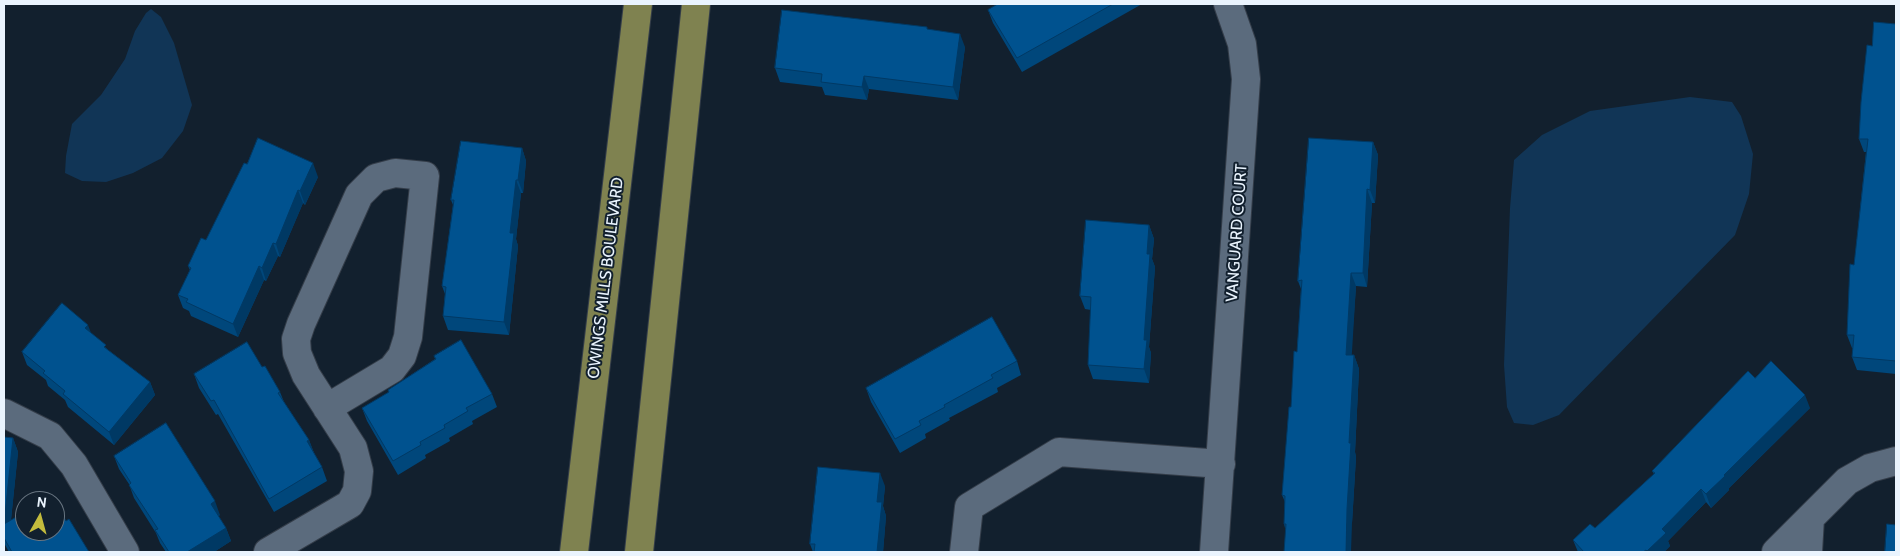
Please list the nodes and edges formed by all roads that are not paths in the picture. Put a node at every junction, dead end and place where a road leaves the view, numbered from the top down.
1 (638, 4) edge
2 (696, 4) edge
3 (1228, 4) edge
4 (327, 408) junction
5 (4, 413) edge
6 (1896, 461) edge
7 (1221, 464) junction
8 (1810, 518) junction
9 (125, 552) edge
10 (268, 552) edge
11 (574, 552) edge
12 (639, 552) edge
13 (964, 552) edge
14 (1214, 552) edge
15 (1776, 552) edge
16 (1808, 552) edge

1 - 11 main road, OWINGS MILLS BOULEVARD
2 - 12 main road
3 - 7 street, VANGUARD COURT
4 - 4 street
4 - 10 street
5 - 9 street
6 - 8 street
7 - 13 street
7 - 14 street, VANGUARD COURT
8 - 15 street
8 - 16 street

